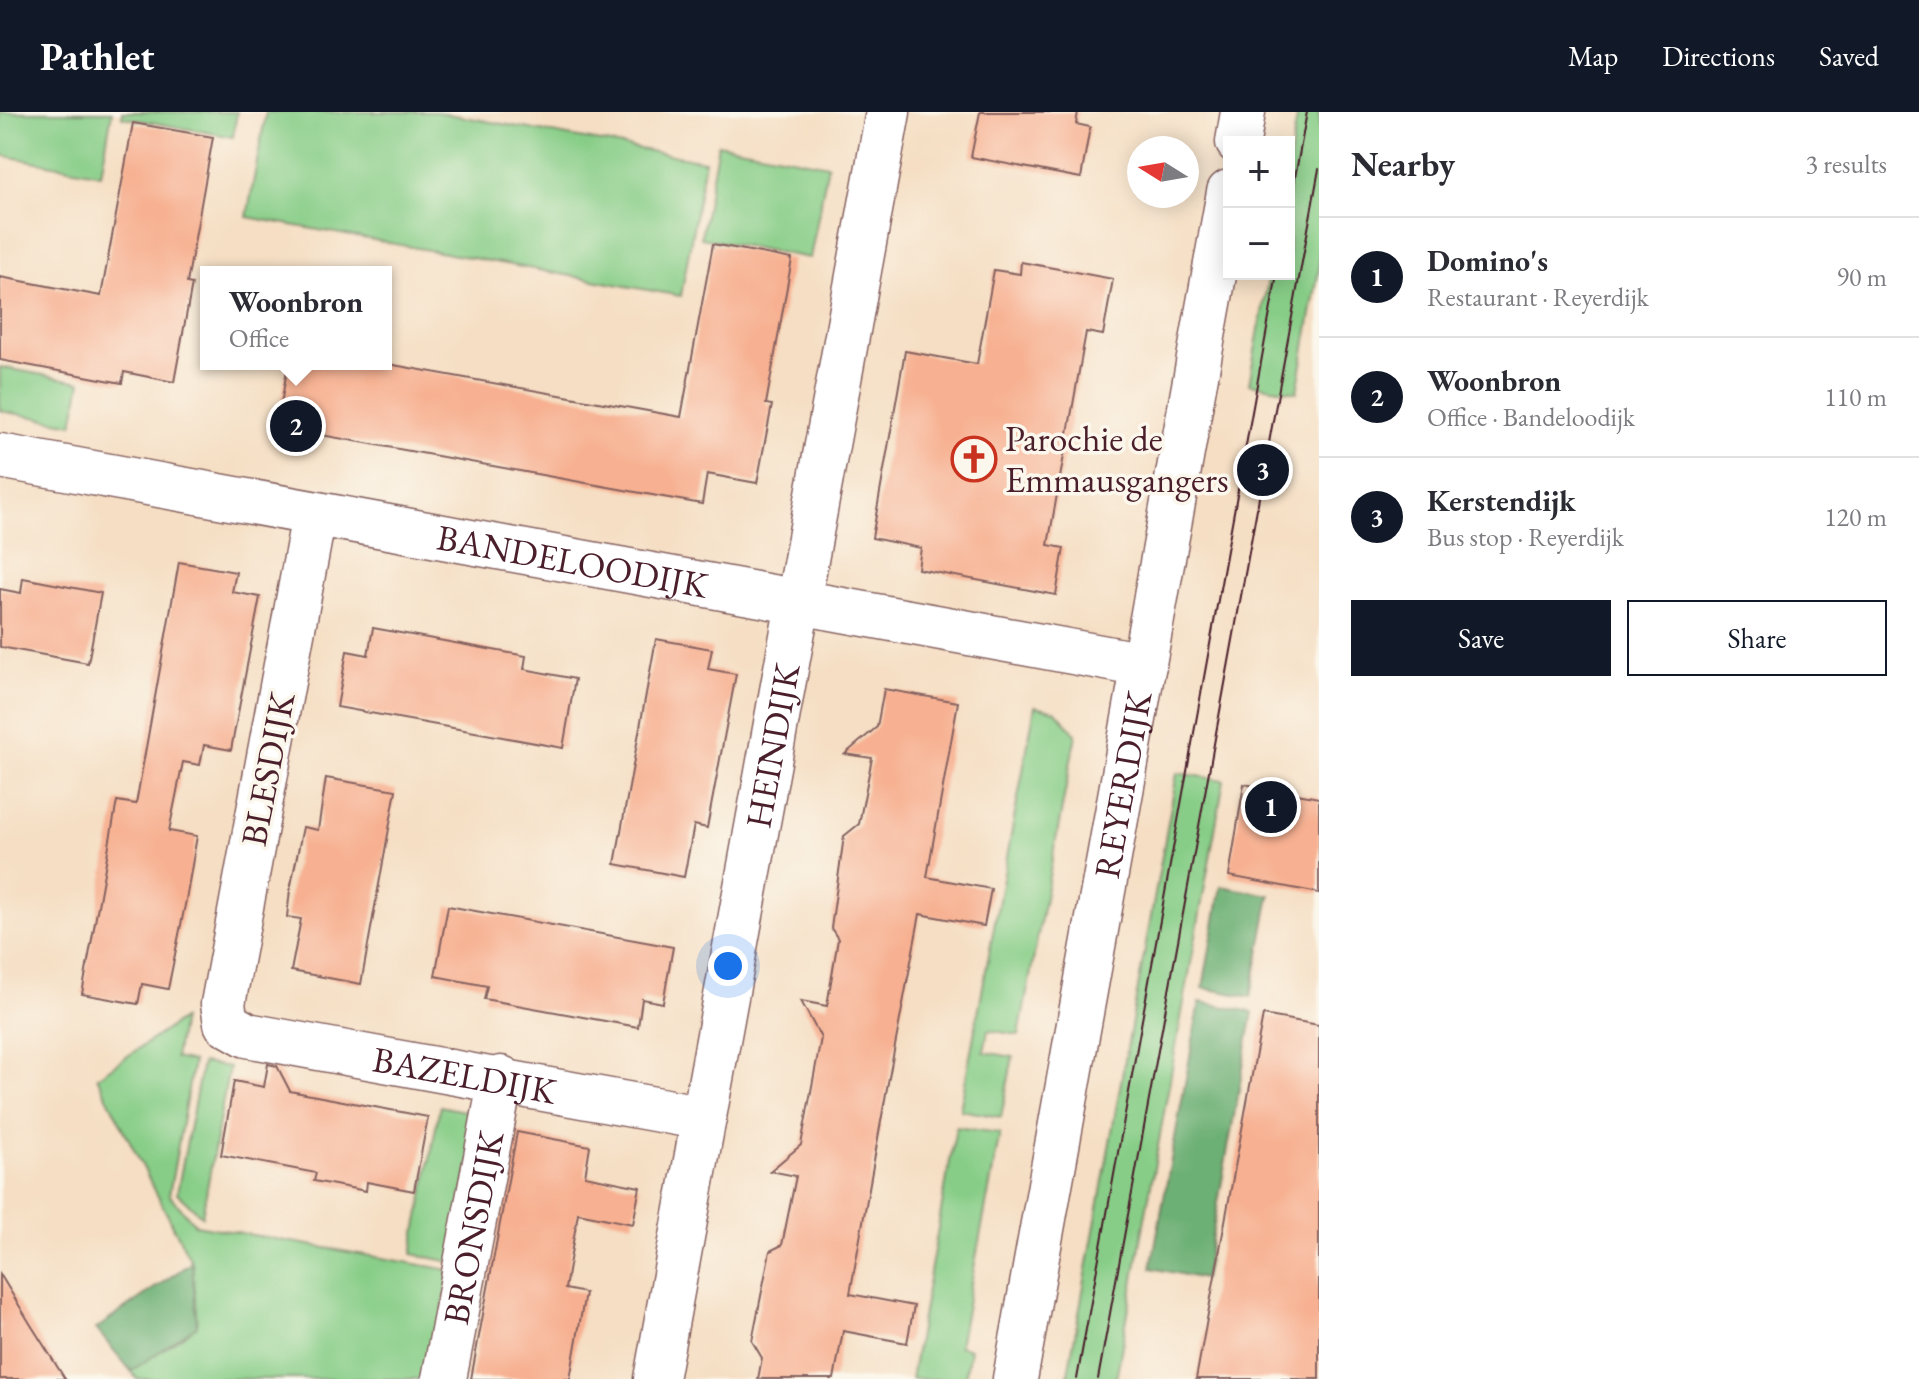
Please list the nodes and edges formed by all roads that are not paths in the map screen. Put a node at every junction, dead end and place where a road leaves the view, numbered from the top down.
1 (888, 112) edge
2 (1243, 112) edge
3 (1239, 136) edge
4 (1226, 208) edge
5 (0, 456) edge
6 (314, 515) junction
7 (800, 601) junction
8 (1144, 665) junction
9 (226, 1023) joint
10 (501, 1078) junction
11 (704, 1118) junction
12 (444, 1379) edge
13 (656, 1379) edge
14 (1015, 1379) edge

1 - 7 street, HEINDIJK
2 - 3 street
4 - 8 street, REYERDIJK
5 - 6 street, BANDELOODIJK
6 - 7 street, BANDELOODIJK
6 - 9 street, BLESDIJK
7 - 8 street, BANDELOODIJK
7 - 11 street, HEINDIJK
8 - 14 street, REYERDIJK
9 - 10 street, BAZELDIJK
10 - 11 street, BAZELDIJK
10 - 12 street, BRONSDIJK
11 - 13 street, HEINDIJK

